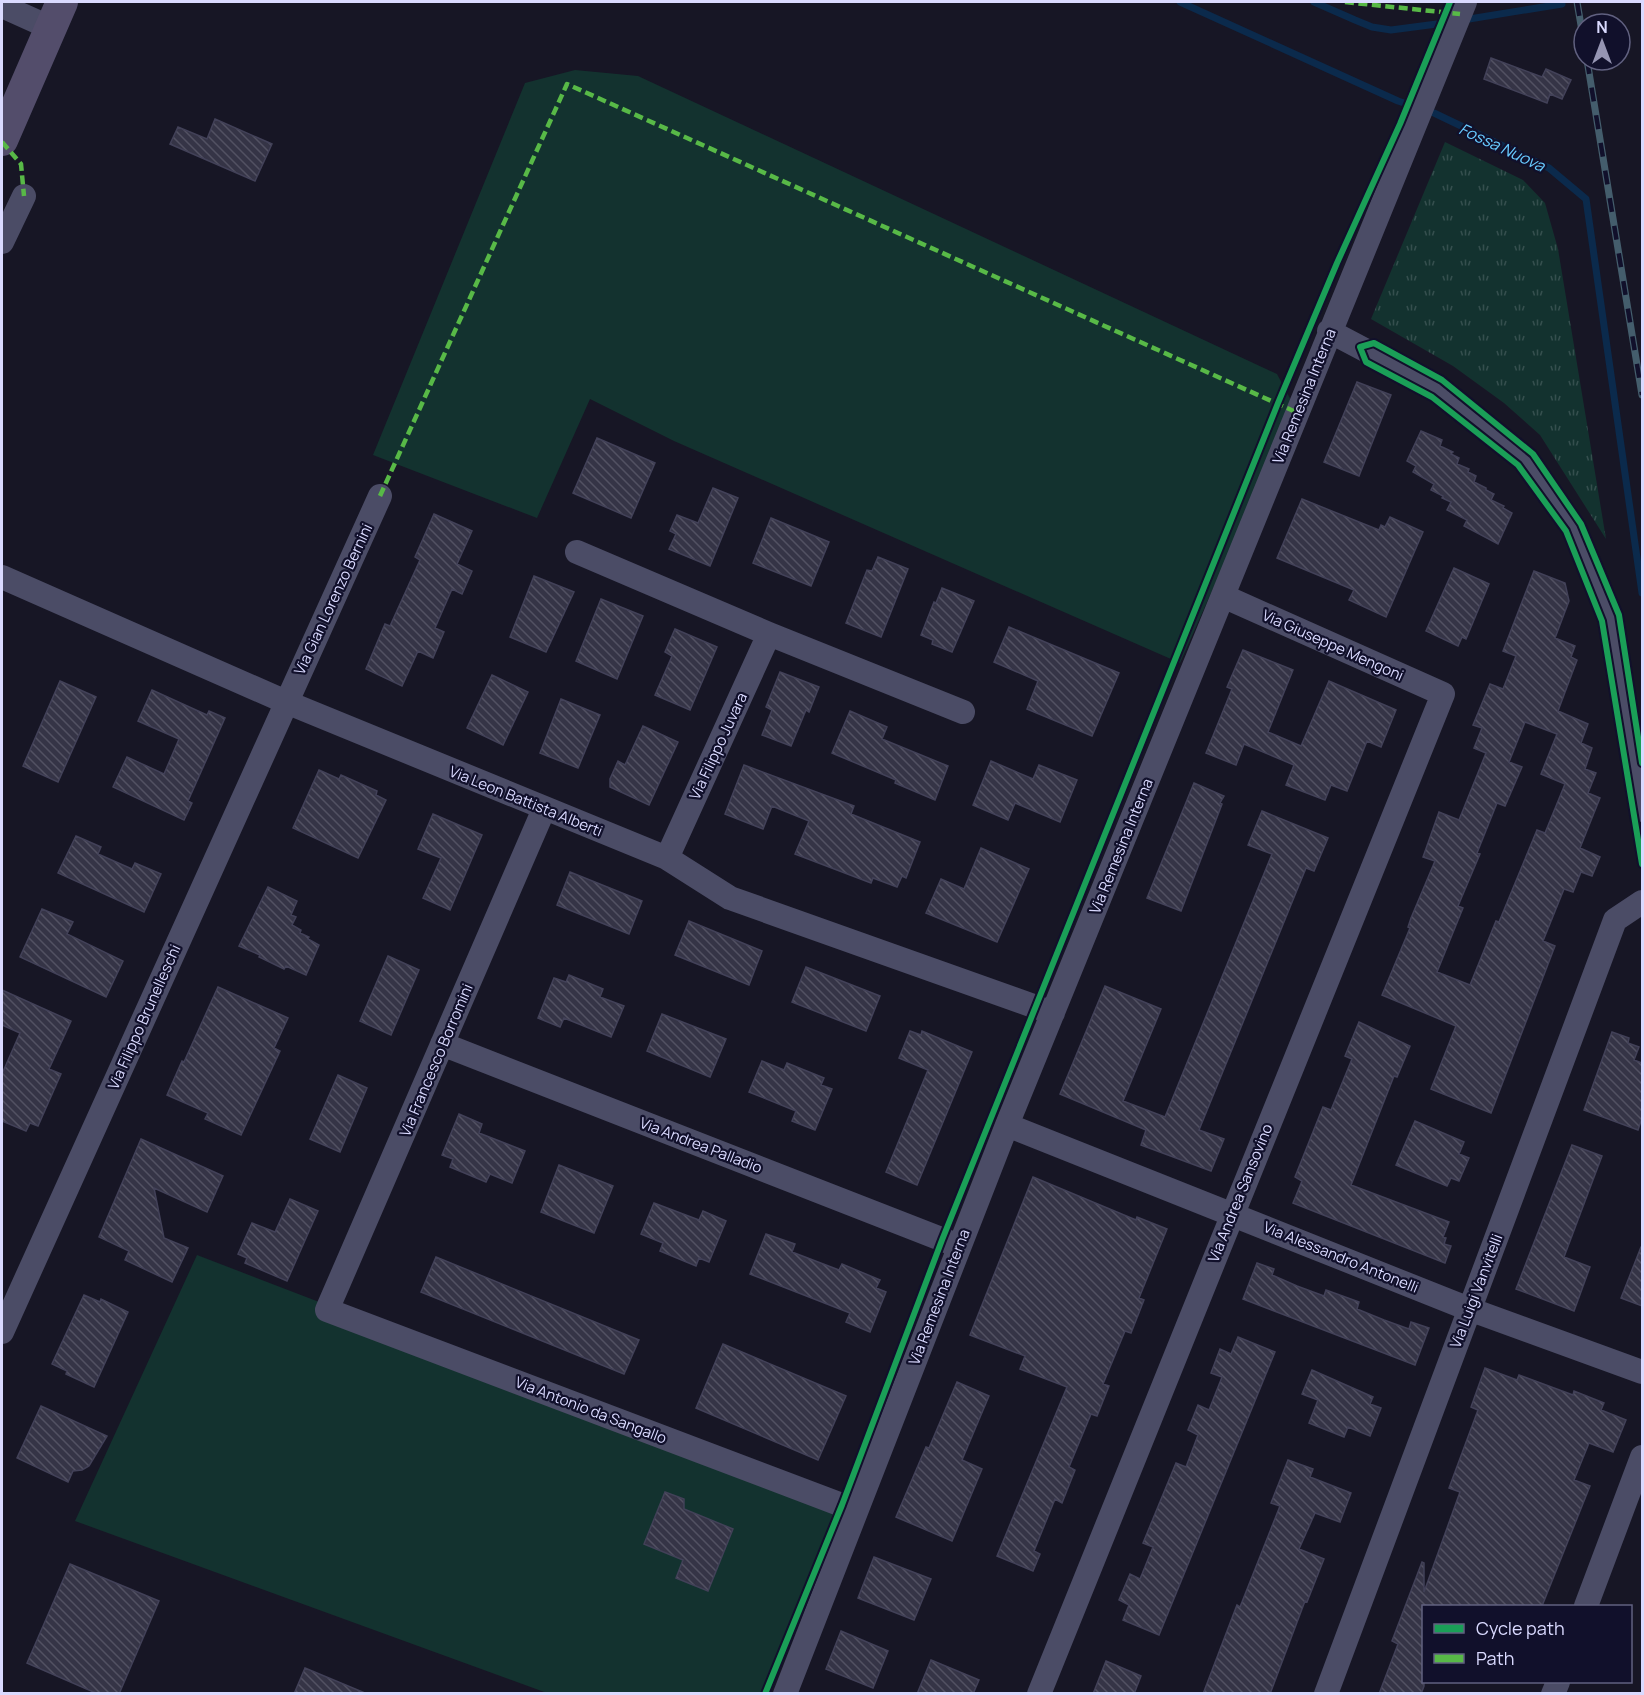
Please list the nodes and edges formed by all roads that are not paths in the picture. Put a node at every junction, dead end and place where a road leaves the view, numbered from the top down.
1 (2, 6) edge
2 (1462, 8) edge
3 (57, 15) edge
4 (2, 140) edge
5 (24, 196) dead end
6 (2, 242) edge
7 (1329, 331) junction
8 (380, 496) dead end
9 (577, 552) dead end
10 (2, 577) edge
11 (1223, 596) junction
12 (769, 634) junction
13 (1443, 694) joint
14 (286, 702) junction
15 (963, 711) dead end
16 (544, 809) junction
17 (1642, 810) edge
18 (667, 858) junction
19 (1642, 902) edge
20 (1053, 1013) junction
21 (442, 1044) junction
22 (1007, 1125) junction
23 (1232, 1213) junction
24 (959, 1246) junction
25 (1469, 1309) junction
26 (327, 1310) joint
27 (2, 1332) edge
28 (1642, 1372) edge
29 (1642, 1457) edge
30 (855, 1510) junction
31 (1586, 1605) edge
32 (785, 1694) edge
33 (1039, 1694) edge
34 (1326, 1694) edge

1 - 3 street
2 - 7 street, Via Remesina Interna
3 - 4 main road
5 - 6 street
7 - 11 street, Via Remesina Interna
7 - 17 street
8 - 14 street, Via Gian Lorenzo Bernini
9 - 12 street
10 - 14 street, Via Leon Battista Alberti
11 - 13 street, Via Giuseppe Mengoni
11 - 20 street, Via Remesina Interna
12 - 15 street
12 - 18 street, Via Filippo Juvara
13 - 23 street, Via Andrea Sansovino
14 - 16 street, Via Leon Battista Alberti
14 - 27 street, Via Filippo Brunelleschi
16 - 18 street, Via Leon Battista Alberti
16 - 21 street, Via Francesco Borromini
18 - 20 street, Via Leon Battista Alberti
19 - 25 street, Via Luigi Vanvitelli
20 - 22 street, Via Remesina Interna
21 - 24 street, Via Andrea Palladio
21 - 26 street, Via Francesco Borromini
22 - 23 street, Via Alessandro Antonelli
22 - 24 street, Via Remesina Interna
23 - 25 street, Via Alessandro Antonelli
23 - 33 street, Via Andrea Sansovino
24 - 30 street, Via Remesina Interna
25 - 28 street, Via Alessandro Antonelli
25 - 34 street, Via Luigi Vanvitelli
26 - 30 street, Via Antonio da Sangallo
29 - 31 street
30 - 32 street, Via Remesina Interna

